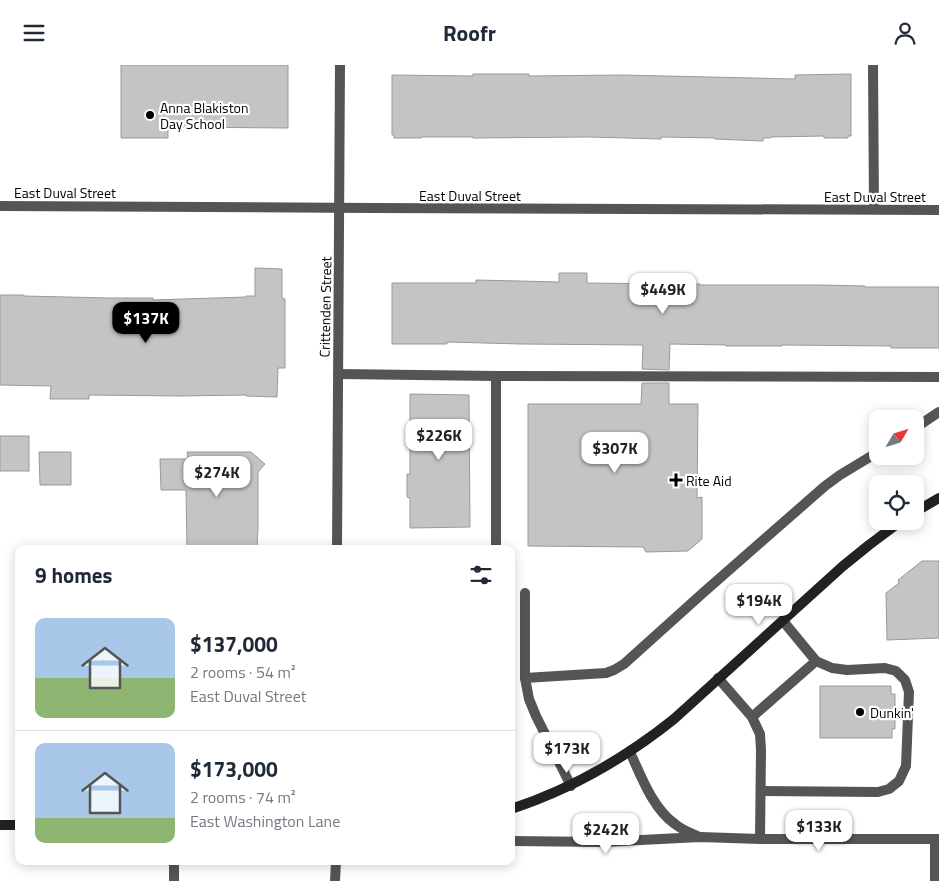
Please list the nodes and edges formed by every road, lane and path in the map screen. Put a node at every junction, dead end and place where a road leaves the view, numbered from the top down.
1 (340, 65) edge
2 (873, 65) edge
3 (0, 205) edge
4 (340, 208) junction
5 (874, 209) junction
6 (939, 210) edge
7 (338, 374) junction
8 (496, 376) junction
9 (939, 377) edge
10 (939, 412) edge
11 (924, 422) edge
12 (869, 457) edge
13 (939, 498) edge
14 (924, 507) edge
15 (889, 530) edge
16 (337, 545) edge
17 (496, 545) edge
18 (525, 593) dead end
19 (783, 621) junction
20 (816, 661) junction
21 (525, 678) junction
22 (718, 678) junction
23 (752, 717) junction
24 (630, 752) junction
25 (571, 786) junction
26 (761, 791) junction
27 (515, 808) edge
28 (0, 825) edge
29 (15, 825) edge
30 (700, 837) junction
31 (760, 839) junction
32 (937, 839) edge
33 (515, 841) edge
34 (174, 865) edge
35 (336, 865) edge
36 (174, 881) edge
37 (335, 881) edge
38 (935, 881) edge

1 - 4 street, Crittenden Street
2 - 5 street
3 - 4 street, East Duval Street
4 - 5 street, East Duval Street
4 - 7 street, Crittenden Street
5 - 6 street, East Duval Street
7 - 8 street
7 - 16 street, Crittenden Street
8 - 9 street
8 - 17 street
10 - 11 street
12 - 21 street
13 - 14 main road
15 - 19 main road
18 - 21 street
19 - 20 street
19 - 22 main road
20 - 23 street
20 - 26 street
21 - 25 street
22 - 23 street
22 - 24 main road
23 - 26 street
24 - 25 main road
24 - 30 street
25 - 27 main road
26 - 31 street
28 - 29 main road
30 - 31 street
30 - 33 street
31 - 32 street
32 - 38 street
34 - 36 street
35 - 37 street

